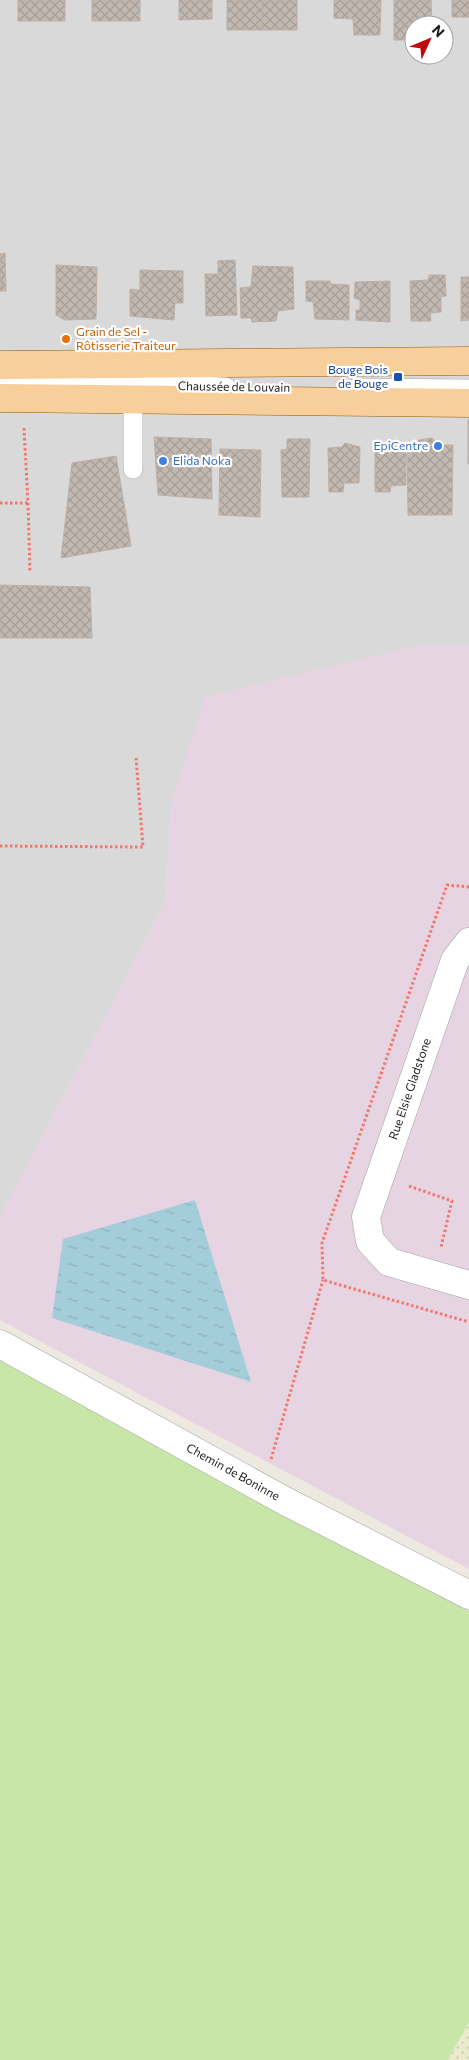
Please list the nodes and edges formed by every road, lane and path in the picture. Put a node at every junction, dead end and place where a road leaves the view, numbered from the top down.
1 (469, 361) edge
2 (0, 366) edge
3 (0, 382) edge
4 (469, 389) edge
5 (11, 398) edge
6 (133, 399) junction
7 (469, 403) edge
8 (133, 469) dead end
9 (0, 503) edge
10 (28, 503) junction
11 (30, 572) dead end
12 (136, 757) dead end
13 (0, 846) edge
14 (469, 942) edge
15 (412, 1177) dead end
16 (447, 1252) dead end
17 (323, 1280) dead end
18 (469, 1285) edge
19 (0, 1344) edge
20 (263, 1489) junction
21 (469, 1595) edge

1 - 2 main road, Chaussée de Louvain
3 - 4 lane, Chaussée de Louvain
5 - 6 main road, Chaussée de Louvain
5 - 10 path
6 - 7 main road, Chaussée de Louvain
6 - 8 lane
9 - 10 path
10 - 11 path
12 - 13 path
14 - 18 street, Rue Elsie Gladstone
15 - 16 path
17 - 20 path
19 - 20 street, Chemin de Boninne
20 - 21 street, Chemin de Boninne

